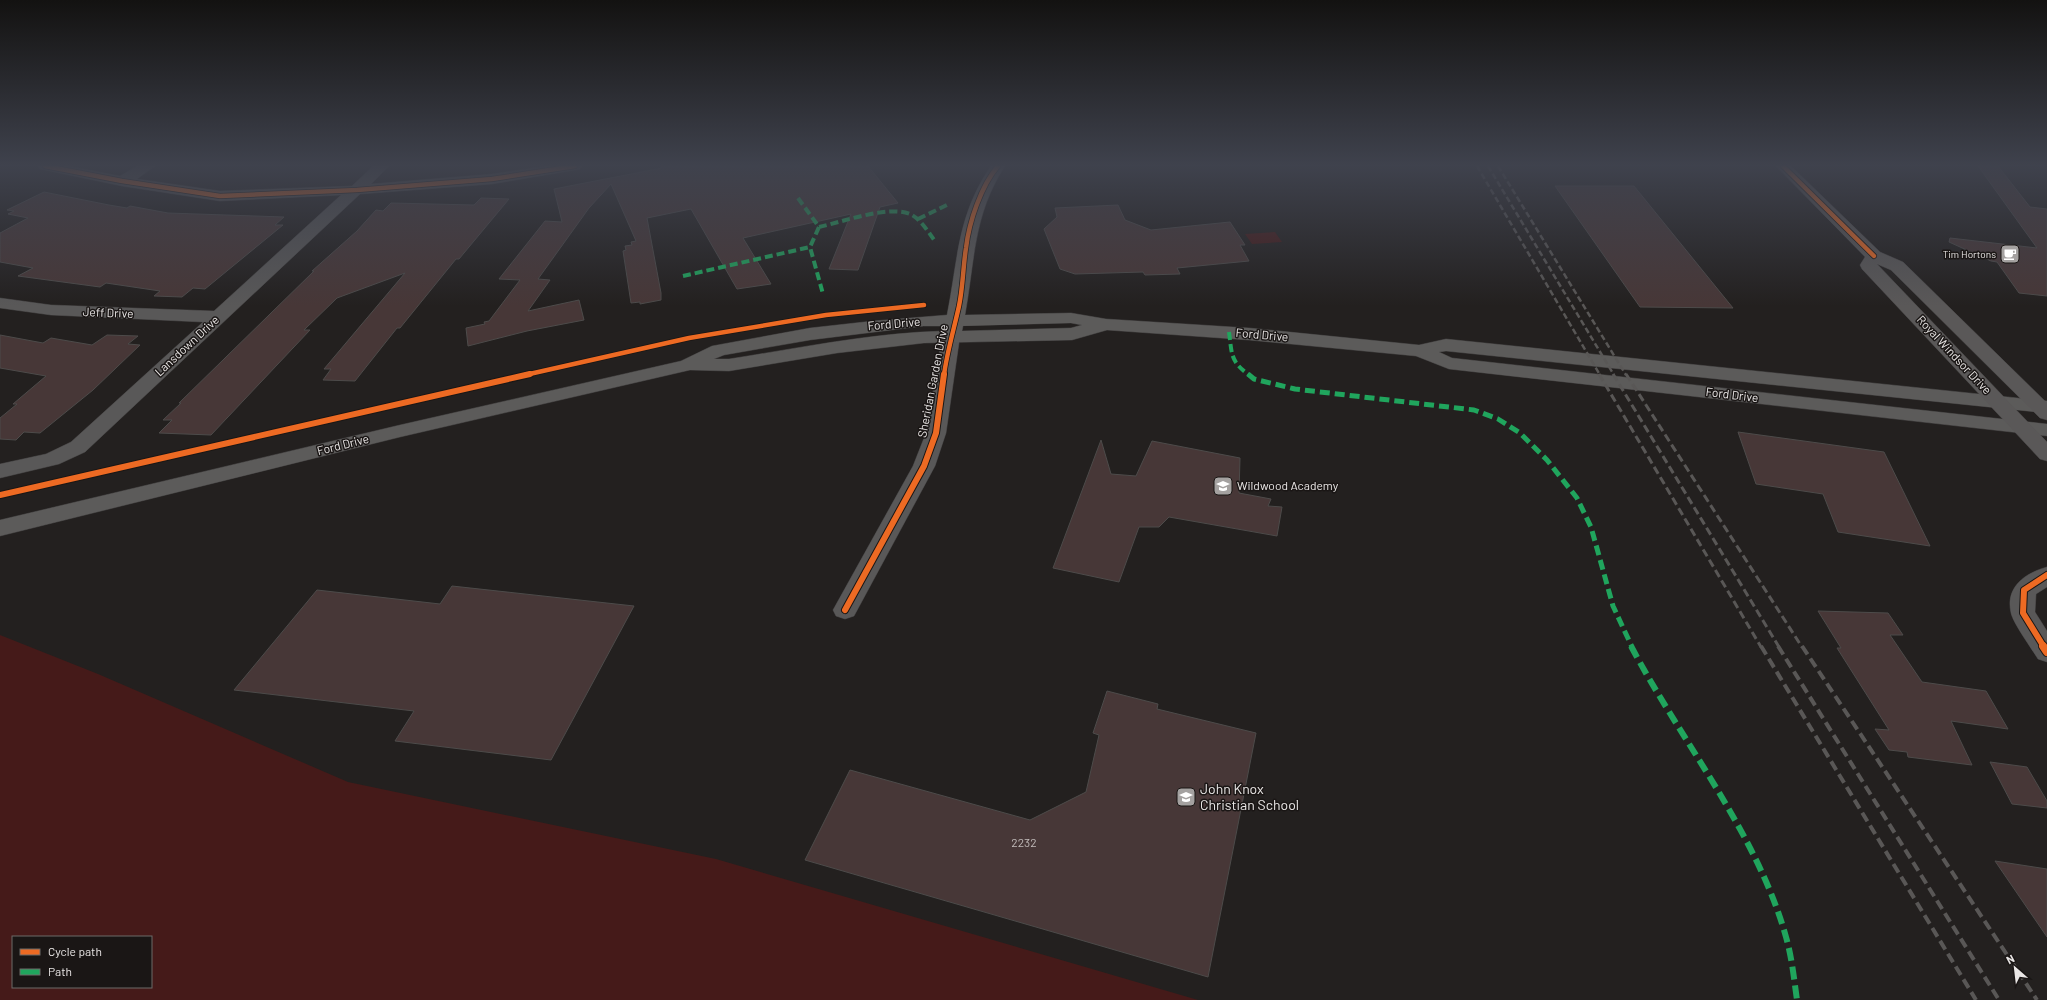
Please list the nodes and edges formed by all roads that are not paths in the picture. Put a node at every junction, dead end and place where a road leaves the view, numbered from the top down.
1 (333, 213) edge
2 (976, 213) edge
3 (1830, 213) edge
4 (1874, 256) junction
5 (0, 303) edge
6 (217, 317) junction
7 (953, 328) junction
8 (1419, 351) junction
9 (1997, 401) junction
10 (2045, 409) edge
11 (2019, 426) junction
12 (2047, 430) edge
13 (2047, 454) edge
14 (0, 471) edge
15 (0, 528) edge
16 (2047, 575) edge
17 (845, 610) dead end
18 (2047, 652) edge

1 - 6 street, Lansdown Drive
2 - 7 main road, Sheridan Garden Drive
3 - 4 main road, Royal Windsor Drive
4 - 9 main road, Royal Windsor Drive
4 - 10 main road, Royal Windsor Drive
5 - 6 street, Jeff Drive
6 - 14 street, Lansdown Drive
7 - 8 main road, Ford Drive
7 - 15 main road, Ford Drive
7 - 17 street, Sheridan Garden Drive
8 - 9 main road, Ford Drive
8 - 11 main road, Ford Drive
9 - 10 main road, Ford Drive
9 - 11 main road, Royal Windsor Drive
11 - 12 main road, Ford Drive
11 - 13 main road, Royal Windsor Drive
16 - 18 street

